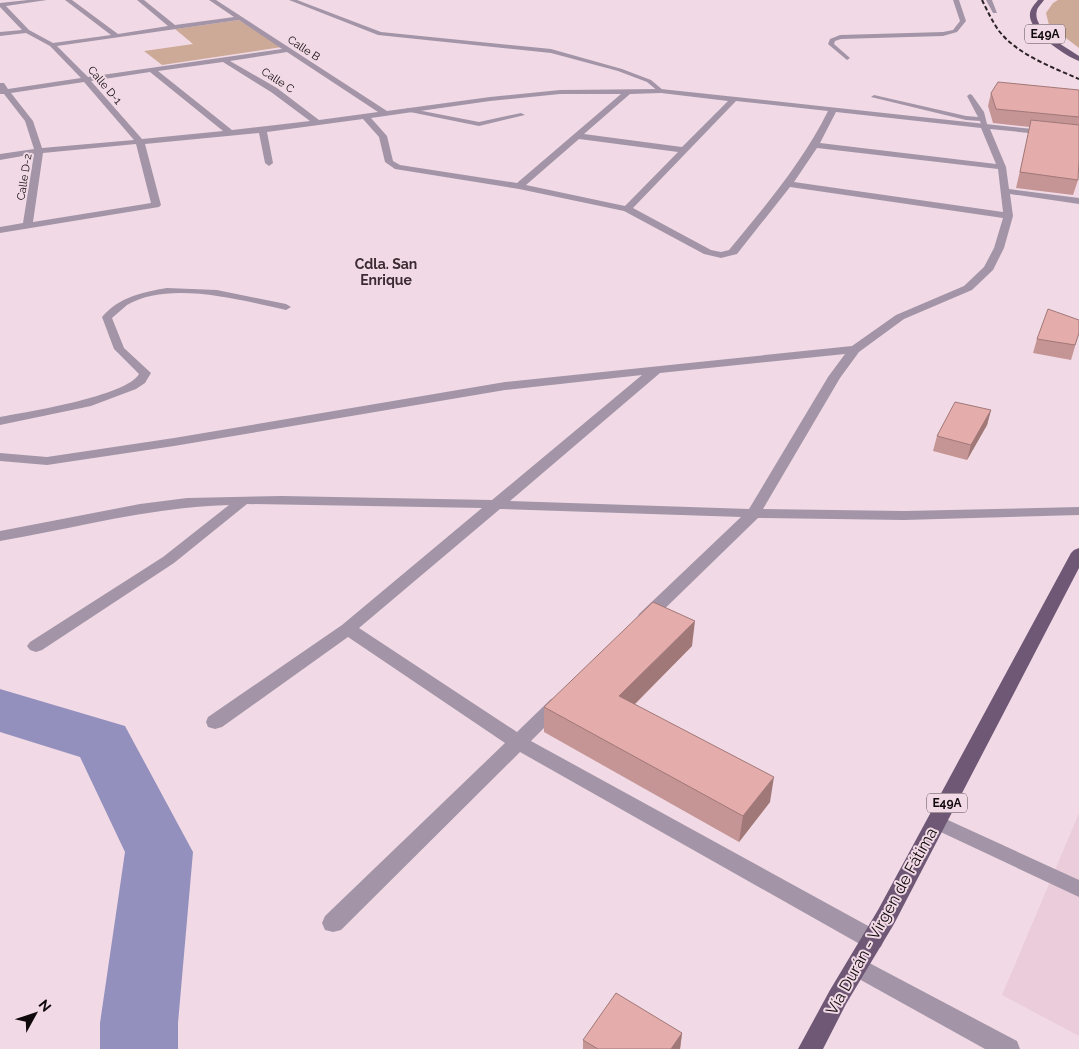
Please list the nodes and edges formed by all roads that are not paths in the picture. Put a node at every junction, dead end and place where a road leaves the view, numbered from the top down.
1 (44, 0) edge
2 (68, 0) edge
3 (140, 0) edge
4 (212, 0) edge
5 (292, 0) edge
6 (956, 0) edge
7 (989, 0) edge
8 (1040, 0) edge
9 (14, 2) edge
10 (0, 5) edge
11 (996, 12) dead end
12 (240, 18) junction
13 (174, 28) junction
14 (27, 31) junction
15 (0, 34) edge
16 (116, 35) junction
17 (1046, 35) junction
18 (52, 45) junction
19 (288, 50) junction
20 (1079, 51) edge
21 (846, 58) dead end
22 (223, 59) junction
23 (1079, 59) edge
24 (152, 70) junction
25 (85, 78) junction
26 (2, 89) edge
27 (630, 90) junction
28 (661, 91) junction
29 (970, 96) dead end
30 (874, 98) dead end
31 (734, 99) junction
32 (410, 110) junction
33 (833, 110) junction
34 (385, 113) junction
35 (521, 115) dead end
36 (365, 116) junction
37 (318, 123) junction
38 (984, 123) junction
39 (263, 130) junction
40 (231, 134) junction
41 (577, 136) junction
42 (1079, 136) edge
43 (140, 142) junction
44 (816, 145) junction
45 (685, 150) junction
46 (40, 151) junction
47 (0, 157) edge
48 (269, 163) dead end
49 (1002, 168) junction
50 (787, 184) junction
51 (519, 186) junction
52 (1005, 191) junction
53 (1079, 200) edge
54 (627, 209) junction
55 (1008, 216) junction
56 (27, 226) junction
57 (0, 230) edge
58 (286, 306) dead end
59 (855, 349) junction
60 (655, 371) junction
61 (0, 421) edge
62 (0, 457) edge
63 (242, 501) junction
64 (500, 503) junction
65 (1079, 511) edge
66 (753, 514) junction
67 (0, 536) edge
68 (1079, 553) edge
69 (348, 629) junction
70 (632, 631) edge
71 (36, 646) dead end
72 (568, 694) edge
73 (215, 722) dead end
74 (518, 742) junction
75 (937, 822) junction
76 (1079, 889) edge
77 (333, 923) dead end
78 (873, 940) junction
79 (858, 967) junction
80 (810, 1049) edge
81 (1008, 1049) edge

1 - 9 street
2 - 16 street
3 - 13 street
4 - 12 street, Calle B
5 - 28 lane
6 - 21 lane
7 - 11 street
8 - 17 main road, E49A
9 - 10 street
10 - 14 street, Calle D-1
12 - 13 street
12 - 19 street, Calle B
13 - 16 street
14 - 15 street
14 - 18 street, Calle D-1
16 - 18 street
17 - 20 main road
17 - 23 main road, E49A
18 - 25 street, Calle D-1
19 - 22 street
19 - 34 street, Calle B
22 - 24 street
22 - 37 street, Calle C
24 - 25 street
24 - 40 street
25 - 26 street
25 - 43 street, Calle D-1
26 - 46 street, Calle D-2
27 - 28 street
27 - 32 street
27 - 41 street
28 - 31 street
29 - 38 lane
30 - 38 lane
31 - 33 street
31 - 45 street
32 - 34 street
32 - 35 lane
33 - 38 street
33 - 44 street
34 - 36 street
36 - 37 street
36 - 51 street
37 - 39 street
38 - 42 street
38 - 49 street
39 - 40 street
39 - 48 street
40 - 43 street
41 - 45 street
41 - 51 street
43 - 46 street
43 - 56 street, Calle D-1
44 - 49 street
44 - 50 street
45 - 54 street
46 - 47 street
46 - 56 street, Calle D-2
49 - 52 street
50 - 54 street
50 - 55 street
51 - 54 street
52 - 53 street
52 - 55 street
55 - 59 street
56 - 57 street
58 - 61 lane
59 - 60 street
59 - 66 street
60 - 62 street
60 - 64 street
63 - 64 street
63 - 67 street
63 - 71 street
64 - 66 street
64 - 69 street
65 - 66 street
66 - 70 street
68 - 75 main road, Vía Durán - Vírgen de Fátima / E49A
69 - 73 street
69 - 74 street
72 - 74 street
74 - 77 street
74 - 78 street
75 - 76 lane
75 - 78 main road, Vía Durán - Vírgen de Fátima / E49A
78 - 79 main road, Vía Durán - Vírgen de Fátima / E49A
79 - 80 main road, Vía Durán - Vírgen de Fátima / E49A
79 - 81 street

